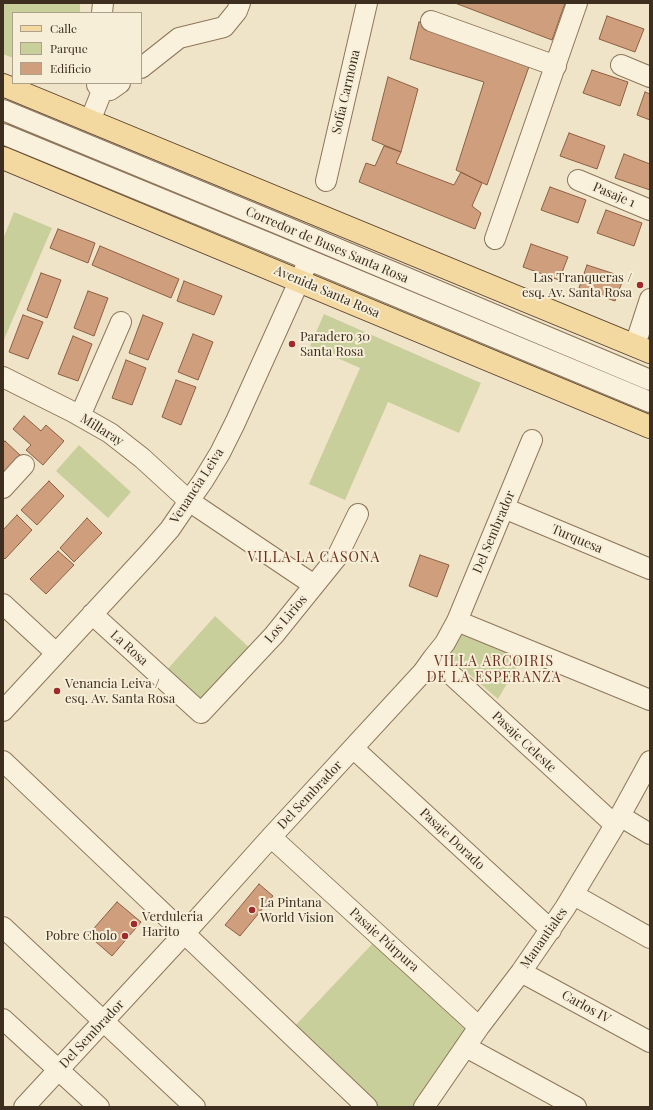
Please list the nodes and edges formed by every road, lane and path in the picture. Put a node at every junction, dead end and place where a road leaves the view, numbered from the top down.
1 (240, 3) edge
2 (367, 3) edge
3 (578, 3) edge
4 (431, 22) dead end
5 (621, 65) dead end
6 (556, 66) junction
7 (142, 67) edge
8 (650, 77) edge
9 (3, 85) edge
10 (106, 86) edge
11 (3, 110) edge
12 (90, 121) junction
13 (3, 134) edge
14 (3, 158) edge
15 (578, 180) dead end
16 (326, 181) dead end
17 (650, 210) edge
18 (326, 218) junction
19 (495, 239) dead end
20 (316, 240) junction
21 (309, 260) junction
22 (300, 281) junction
23 (650, 300) edge
24 (121, 322) dead end
25 (642, 348) edge
26 (3, 377) edge
27 (650, 380) edge
28 (650, 402) edge
29 (80, 416) junction
30 (650, 427) edge
31 (532, 440) dead end
32 (24, 466) dead end
33 (3, 488) edge
34 (189, 501) junction
35 (504, 508) junction
36 (358, 514) dead end
37 (650, 569) edge
38 (314, 585) junction
39 (3, 604) edge
40 (92, 614) junction
41 (457, 621) junction
42 (56, 653) junction
43 (434, 658) junction
44 (650, 700) edge
45 (3, 711) edge
46 (201, 713) joint
47 (353, 748) junction
48 (650, 761) edge
49 (3, 762) edge
50 (617, 820) junction
51 (650, 834) edge
52 (271, 837) junction
53 (574, 895) junction
54 (3, 927) edge
55 (551, 930) junction
56 (184, 934) junction
57 (650, 938) edge
58 (521, 972) junction
59 (3, 1019) edge
60 (104, 1021) junction
61 (480, 1027) junction
62 (650, 1042) edge
63 (466, 1047) junction
64 (59, 1070) junction
65 (24, 1107) edge
66 (99, 1107) edge
67 (195, 1107) edge
68 (367, 1107) edge
69 (424, 1107) edge
70 (576, 1107) edge

1 - 7 street
2 - 16 street, Sofía Carmona
3 - 6 street
4 - 6 street
5 - 8 street
6 - 19 street
9 - 12 main road
10 - 12 street
11 - 20 street, Corredor de Buses Santa Rosa
12 - 18 main road
13 - 21 street, Corredor de Buses Santa Rosa
14 - 22 main road, Avenida Santa Rosa
15 - 17 street, Pasaje 1
18 - 20 street, Venancia Leiva
18 - 25 main road
20 - 21 street, Venancia Leiva
20 - 27 street, Corredor de Buses Santa Rosa
21 - 22 street, Venancia Leiva
21 - 28 street, Corredor de Buses Santa Rosa
22 - 30 main road, Avenida Santa Rosa
22 - 34 street, Venancia Leiva
23 - 25 street
24 - 29 street
26 - 29 street, Millaray
29 - 34 street, Millaray
31 - 35 street, Del Sembrador
32 - 33 street
34 - 38 street, Millaray
34 - 40 street, Venancia Leiva
35 - 37 street, Turquesa
35 - 41 street, Del Sembrador
36 - 38 street, Los Lirios
38 - 46 street, Los Lirios
39 - 42 street
40 - 42 street, Venancia Leiva
40 - 46 street, La Rosa
41 - 43 street, Del Sembrador
41 - 44 street
42 - 45 street, Venancia Leiva
43 - 47 street, Del Sembrador
43 - 50 street, Pasaje Celeste
47 - 52 street, Del Sembrador
47 - 55 street, Pasaje Dorado
48 - 50 street, Manantiales
49 - 56 street
50 - 51 street, Pasaje Celeste
50 - 53 street, Manantiales
52 - 56 street, Del Sembrador
52 - 61 street, Pasaje Púrpura
53 - 55 street, Manantiales
53 - 57 street
54 - 60 street
55 - 58 street, Manantiales
56 - 60 street, Del Sembrador
56 - 68 street
58 - 61 street, Manantiales
58 - 62 street, Carlos IV
59 - 64 street
60 - 64 street, Del Sembrador
60 - 67 street
61 - 63 street, Manantiales
63 - 69 street, Manantiales
63 - 70 street
64 - 65 street, Del Sembrador
64 - 66 street

